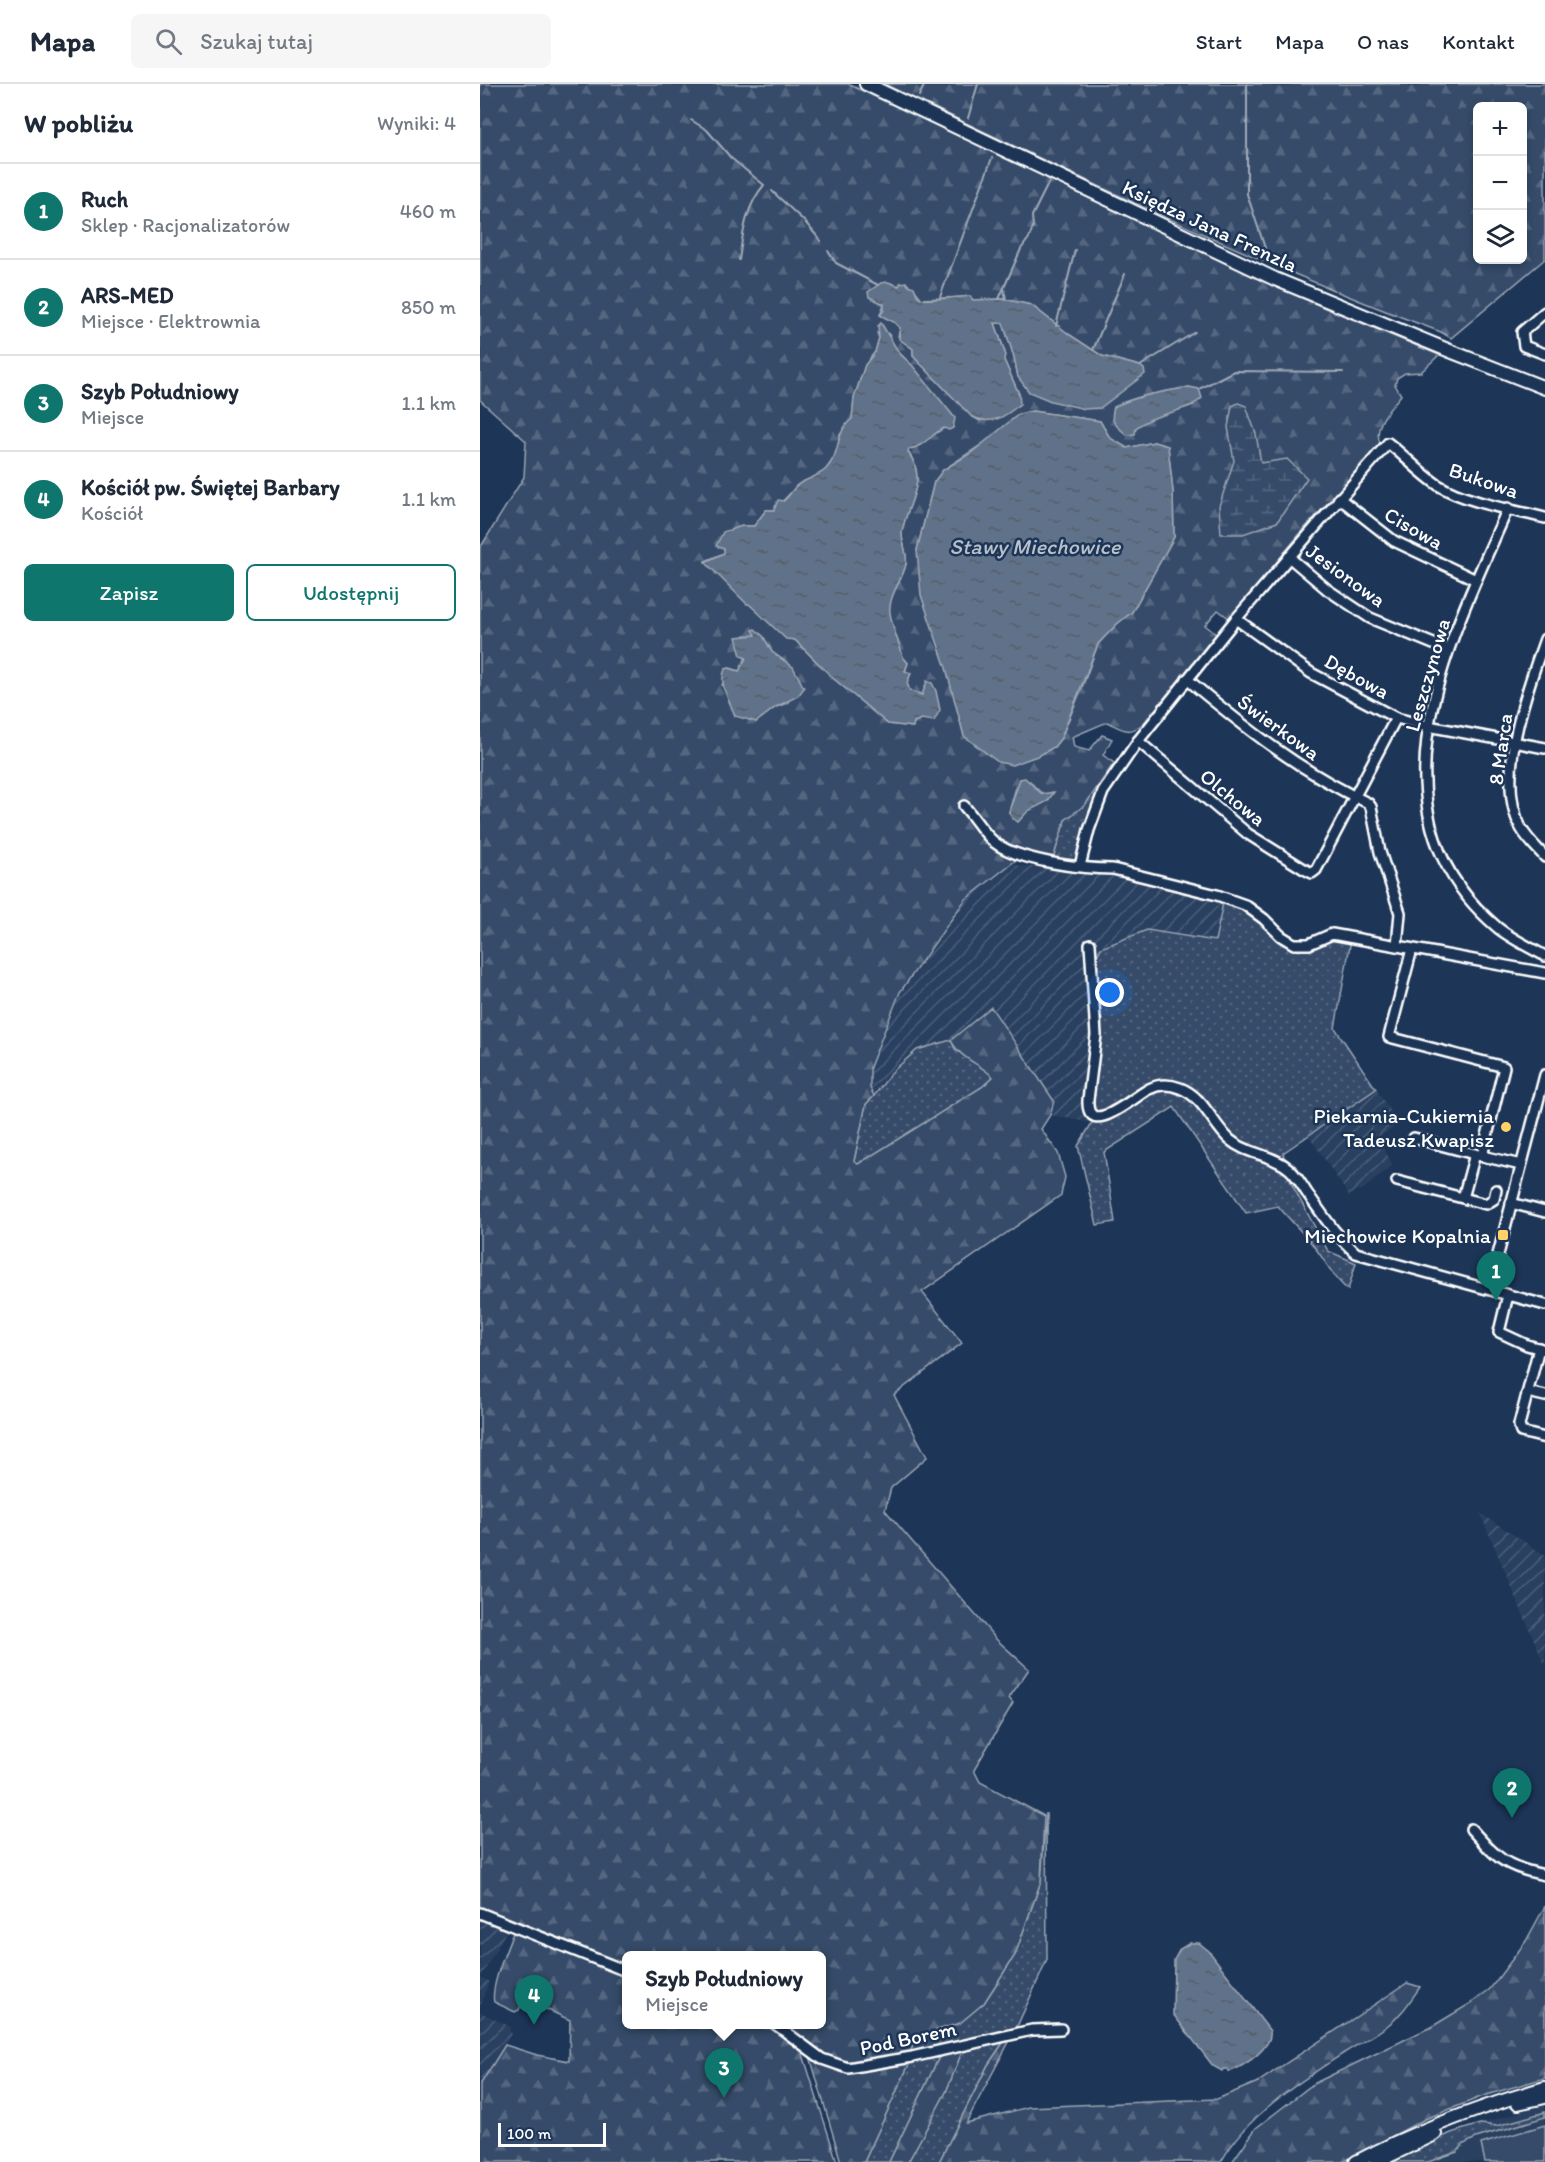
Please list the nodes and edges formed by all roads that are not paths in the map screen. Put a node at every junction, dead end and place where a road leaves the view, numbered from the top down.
1 (866, 84) edge
2 (1545, 312) edge
3 (1545, 354) edge
4 (1545, 388) edge
5 (1340, 498) junction
6 (1508, 508) junction
7 (1545, 518) edge
8 (1289, 556) junction
9 (1476, 580) junction
10 (1236, 619) junction
11 (1545, 639) edge
12 (1448, 650) junction
13 (1188, 680) junction
14 (1396, 718) junction
15 (1428, 726) junction
16 (1138, 741) junction
17 (1515, 741) junction
18 (1545, 748) edge
19 (1354, 797) junction
20 (964, 806) dead end
21 (1545, 857) edge
22 (1080, 866) junction
23 (1090, 944) dead end
24 (1396, 946) junction
25 (1412, 949) junction
26 (1545, 956) edge
27 (1545, 974) edge
28 (1545, 1075) edge
29 (1541, 1104) edge
30 (1414, 1138) dead end
31 (1478, 1155) junction
32 (1521, 1165) junction
33 (1397, 1181) dead end
34 (1496, 1190) dead end
35 (1463, 1198) junction
36 (1511, 1203) junction
37 (1545, 1212) edge
38 (1489, 1289) junction
39 (1508, 1295) junction
40 (1545, 1305) edge
41 (1542, 1349) edge
42 (1528, 1392) junction
43 (1545, 1396) edge
44 (1545, 1438) edge
45 (1472, 1829) dead end
46 (1545, 1875) edge
47 (480, 1913) edge
48 (622, 1969) edge
49 (781, 2029) edge
50 (1061, 2029) dead end
51 (1545, 2085) edge
52 (1545, 2097) edge
53 (1356, 2162) edge
54 (1376, 2162) edge

1 - 4 main road, Księdza Jana Frenzla
2 - 3 street
5 - 6 street, Bukowa
5 - 8 street
5 - 9 street, Cisowa
6 - 7 street, Bukowa
6 - 9 street, Leszczynowa
8 - 10 street
8 - 12 street, Jesionowa
9 - 12 street, Leszczynowa
10 - 13 street
10 - 14 street, Dębowa
11 - 17 street, 8 Marca
12 - 15 street, Leszczynowa
13 - 16 street
13 - 19 street, Świerkowa
14 - 15 street, Dębowa
14 - 19 street
15 - 17 street, Dębowa
15 - 26 street, Leszczynowa
16 - 19 street, Olchowa
16 - 22 street
17 - 18 street, Dębowa
17 - 21 street, 8 Marca
19 - 24 street, Świerkowa
20 - 22 street
22 - 24 street
23 - 38 street
24 - 25 street
25 - 27 street
25 - 31 street
28 - 29 street
29 - 32 street
30 - 31 street
31 - 32 street
31 - 35 street
32 - 36 street
33 - 35 street
34 - 35 street
36 - 37 street
36 - 38 street
38 - 39 street
39 - 40 street
39 - 41 street
41 - 42 street
42 - 43 street
42 - 44 street
45 - 46 street
47 - 48 street
49 - 50 street, Pod Borem
51 - 53 main road
52 - 54 main road

